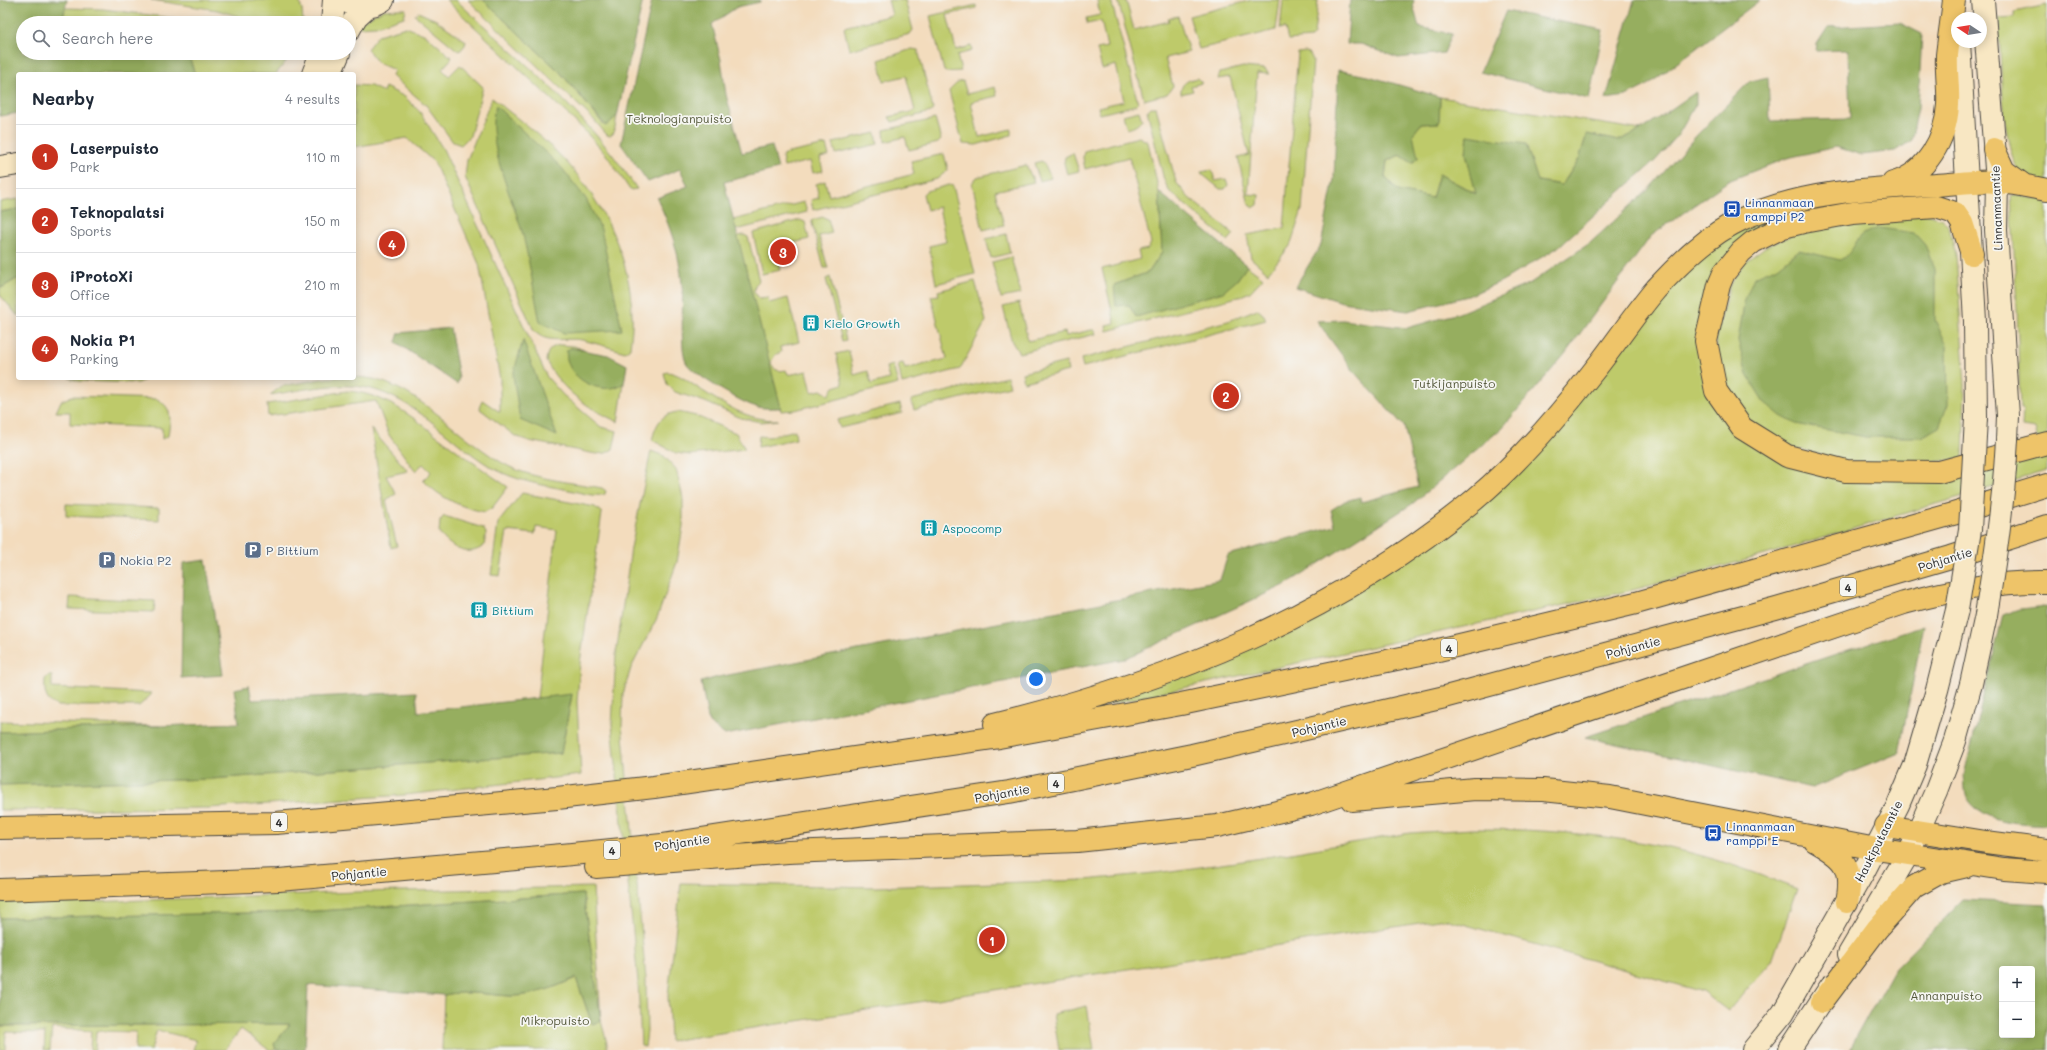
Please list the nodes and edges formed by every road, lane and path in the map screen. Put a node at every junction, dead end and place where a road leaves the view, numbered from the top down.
1 (334, 0) edge
2 (344, 0) edge
3 (1954, 0) edge
4 (1958, 0) edge
5 (1983, 0) edge
6 (376, 3) edge
7 (1958, 12) edge
8 (333, 16) edge
9 (356, 17) edge
10 (1959, 48) edge
11 (318, 60) edge
12 (336, 60) edge
13 (314, 72) edge
14 (331, 72) edge
15 (1994, 149) junction
16 (16, 164) edge
17 (0, 168) edge
18 (1996, 182) junction
19 (1966, 183) junction
20 (2026, 187) junction
21 (1865, 190) junction
22 (2047, 190) edge
23 (1972, 254) junction
24 (2047, 443) edge
25 (2047, 485) edge
26 (2047, 526) edge
27 (2047, 582) edge
28 (840, 761) junction
29 (1311, 804) junction
30 (1886, 826) junction
31 (0, 828) edge
32 (1918, 831) junction
33 (1803, 834) junction
34 (1876, 849) junction
35 (2047, 850) edge
36 (663, 853) junction
37 (1908, 854) junction
38 (1973, 864) junction
39 (2047, 872) edge
40 (0, 890) edge
41 (1847, 902) junction
42 (1822, 1002) junction
43 (1753, 1050) edge
44 (1789, 1050) edge

1 - 8 main road
2 - 6 main road
3 - 21 highway
4 - 7 main road
5 - 15 main road, Linnanmaantie
6 - 9 main road
10 - 19 main road
11 - 13 main road
12 - 14 main road
15 - 18 main road, Linnanmaantie
15 - 20 highway
16 - 17 main road
18 - 19 highway
18 - 20 highway
18 - 32 main road, Linnanmaantie, bridge
19 - 21 highway
19 - 23 main road
20 - 22 highway
21 - 28 highway
23 - 24 highway
23 - 30 main road, Haukiputaantie, bridge
25 - 28 highway, 4
26 - 36 highway, Pohjantie / 4
27 - 29 highway
28 - 31 highway, 4
29 - 33 highway
29 - 36 highway
30 - 32 highway
30 - 34 main road, Haukiputaantie
32 - 35 highway
32 - 37 main road
33 - 34 highway
33 - 41 highway
34 - 37 highway
34 - 41 main road, Haukiputaantie
36 - 40 highway, Pohjantie / 4
37 - 38 highway
37 - 42 main road
38 - 39 highway
38 - 42 highway
41 - 43 main road, Haukiputaantie
42 - 44 main road

